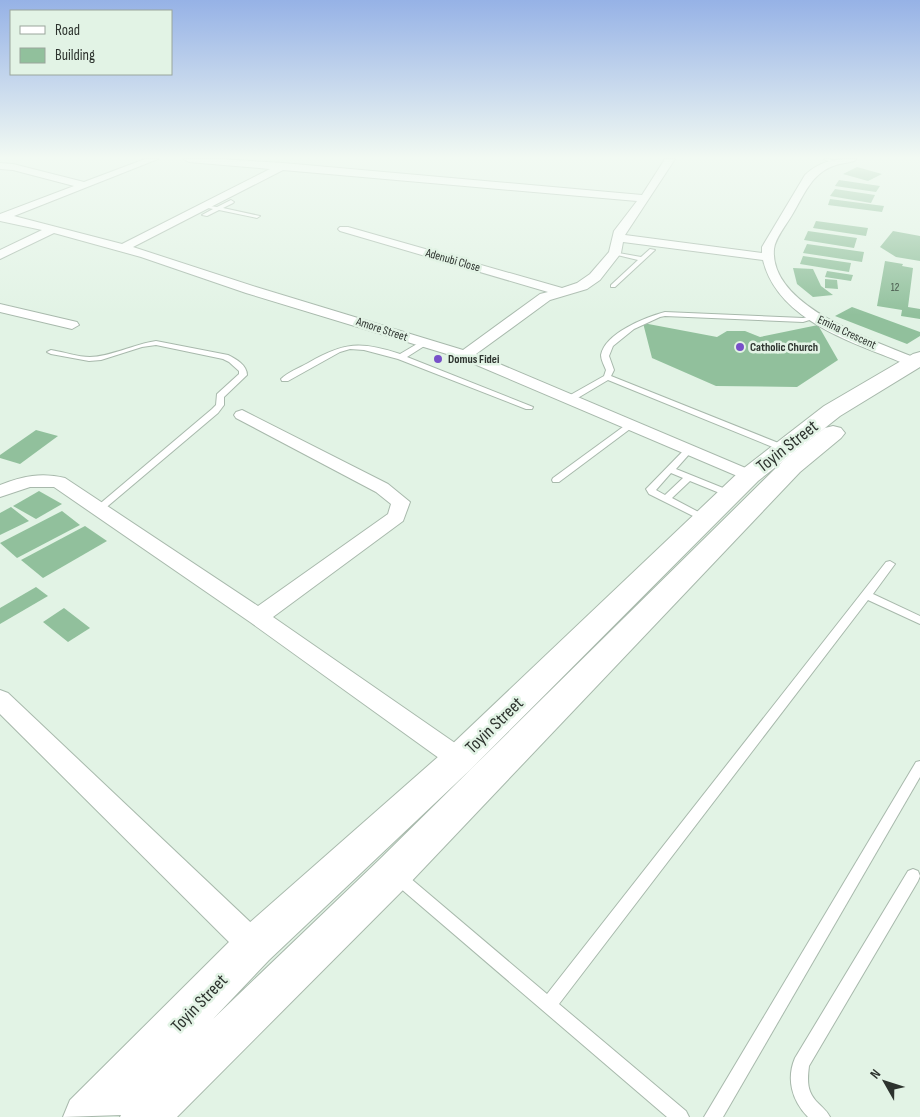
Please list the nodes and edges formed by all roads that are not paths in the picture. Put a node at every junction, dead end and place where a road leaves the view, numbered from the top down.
1 (18, 211) edge
2 (203, 211) edge
3 (233, 211) edge
4 (636, 211) edge
5 (789, 211) edge
6 (257, 216) dead end
7 (1, 218) edge
8 (344, 229) dead end
9 (51, 230) junction
10 (618, 238) junction
11 (122, 248) junction
12 (652, 250) dead end
13 (614, 253) junction
14 (0, 255) edge
15 (768, 257) junction
16 (642, 259) junction
17 (613, 286) dead end
18 (562, 292) junction
19 (0, 308) edge
20 (814, 317) junction
21 (72, 325) dead end
22 (425, 343) junction
23 (51, 352) dead end
24 (465, 355) junction
25 (401, 358) junction
26 (918, 369) edge
27 (608, 377) junction
28 (285, 379) dead end
29 (568, 400) junction
30 (529, 407) dead end
31 (242, 415) dead end
32 (630, 426) junction
33 (783, 448) junction
34 (688, 450) junction
35 (669, 468) junction
36 (689, 477) junction
37 (556, 480) dead end
38 (740, 486) junction
39 (0, 492) edge
40 (666, 499) junction
41 (99, 508) junction
42 (705, 519) junction
43 (890, 564) dead end
44 (866, 594) junction
45 (258, 617) junction
46 (920, 620) edge
47 (0, 700) edge
48 (459, 759) junction
49 (920, 766) edge
50 (393, 873) junction
51 (913, 876) dead end
52 (254, 946) junction
53 (548, 1004) junction
54 (87, 1117) edge
55 (144, 1117) edge
56 (680, 1117) edge
57 (713, 1117) edge
58 (820, 1117) edge

1 - 7 street
2 - 11 street
3 - 6 lane
4 - 10 street
5 - 15 street
7 - 9 street, Amore Street
8 - 18 street, Adenubi Close
9 - 11 street, Amore Street
9 - 14 street
10 - 13 street
10 - 15 street
11 - 22 street, Amore Street
12 - 16 lane
13 - 16 lane
13 - 18 street
15 - 20 street, Emina Crescent
16 - 17 lane
18 - 24 street
19 - 21 street
20 - 26 street, Emina Crescent
20 - 27 lane
22 - 24 street, Amore Street
22 - 25 lane
23 - 41 lane
24 - 29 street, Amore Street
25 - 28 lane
25 - 30 lane
26 - 33 street, Toyin Street
26 - 50 street, Toyin Street
27 - 29 lane
27 - 33 lane
29 - 32 street, Amore Street
31 - 45 street
32 - 34 street, Amore Street
32 - 37 lane
33 - 38 street, Toyin Street
34 - 35 lane
34 - 38 street, Amore Street
35 - 36 lane
35 - 40 lane
36 - 38 lane
36 - 40 lane
38 - 42 street, Toyin Street
39 - 41 street
40 - 42 lane
41 - 45 street
42 - 48 street, Toyin Street
43 - 44 lane
44 - 46 lane
44 - 53 lane
45 - 48 street
47 - 52 street
48 - 52 street, Toyin Street
49 - 57 lane
50 - 53 lane
50 - 55 street, Toyin Street
51 - 58 lane
52 - 54 street, Toyin Street
53 - 56 lane

